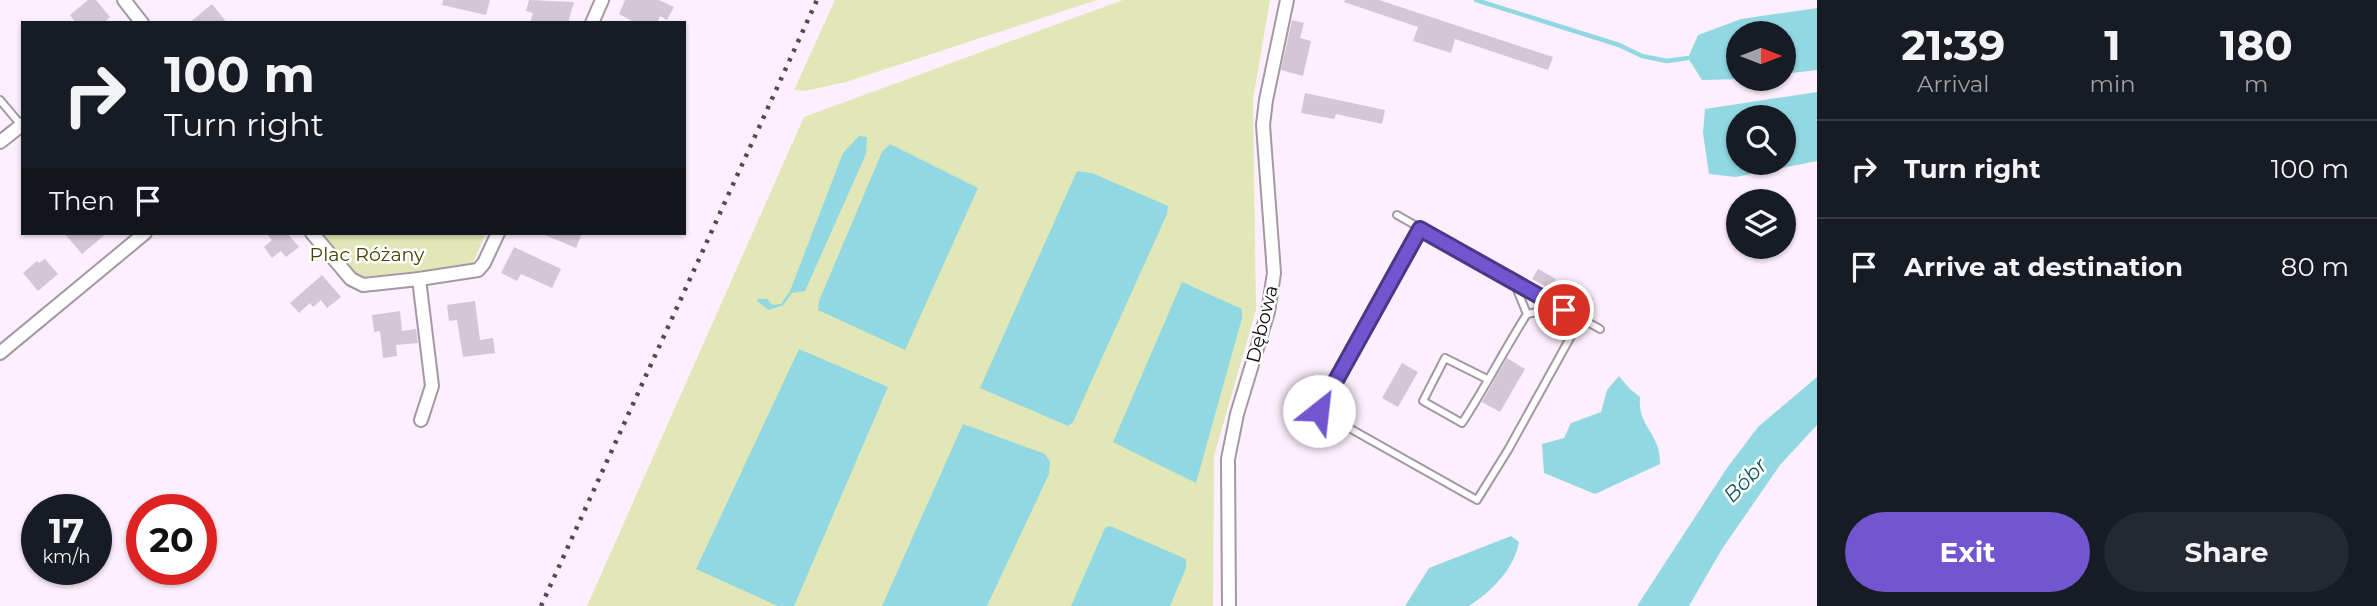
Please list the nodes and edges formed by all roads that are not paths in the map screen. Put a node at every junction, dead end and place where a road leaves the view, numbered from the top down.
1 (124, 0) edge
2 (603, 0) edge
3 (1287, 0) edge
4 (140, 21) edge
5 (593, 21) edge
6 (0, 100) edge
7 (21, 123) edge
8 (21, 125) edge
9 (0, 142) edge
10 (1397, 215) dead end
11 (1420, 229) junction
12 (143, 235) edge
13 (315, 235) edge
14 (497, 235) edge
15 (419, 279) junction
16 (1514, 282) junction
17 (1548, 301) junction
18 (1527, 314) junction
19 (1580, 320) junction
20 (1600, 329) dead end
21 (0, 353) edge
22 (1488, 379) junction
23 (421, 420) dead end
24 (1229, 606) edge

1 - 4 street
2 - 5 street
3 - 24 street, Dębowa
6 - 7 lane
8 - 9 street
10 - 11 lane
11 - 16 lane
11 - 19 lane
12 - 21 street
13 - 15 street
14 - 15 street
15 - 23 street
16 - 17 lane
16 - 18 lane
17 - 18 lane
17 - 19 lane
18 - 22 lane
19 - 20 lane
22 - 22 lane

